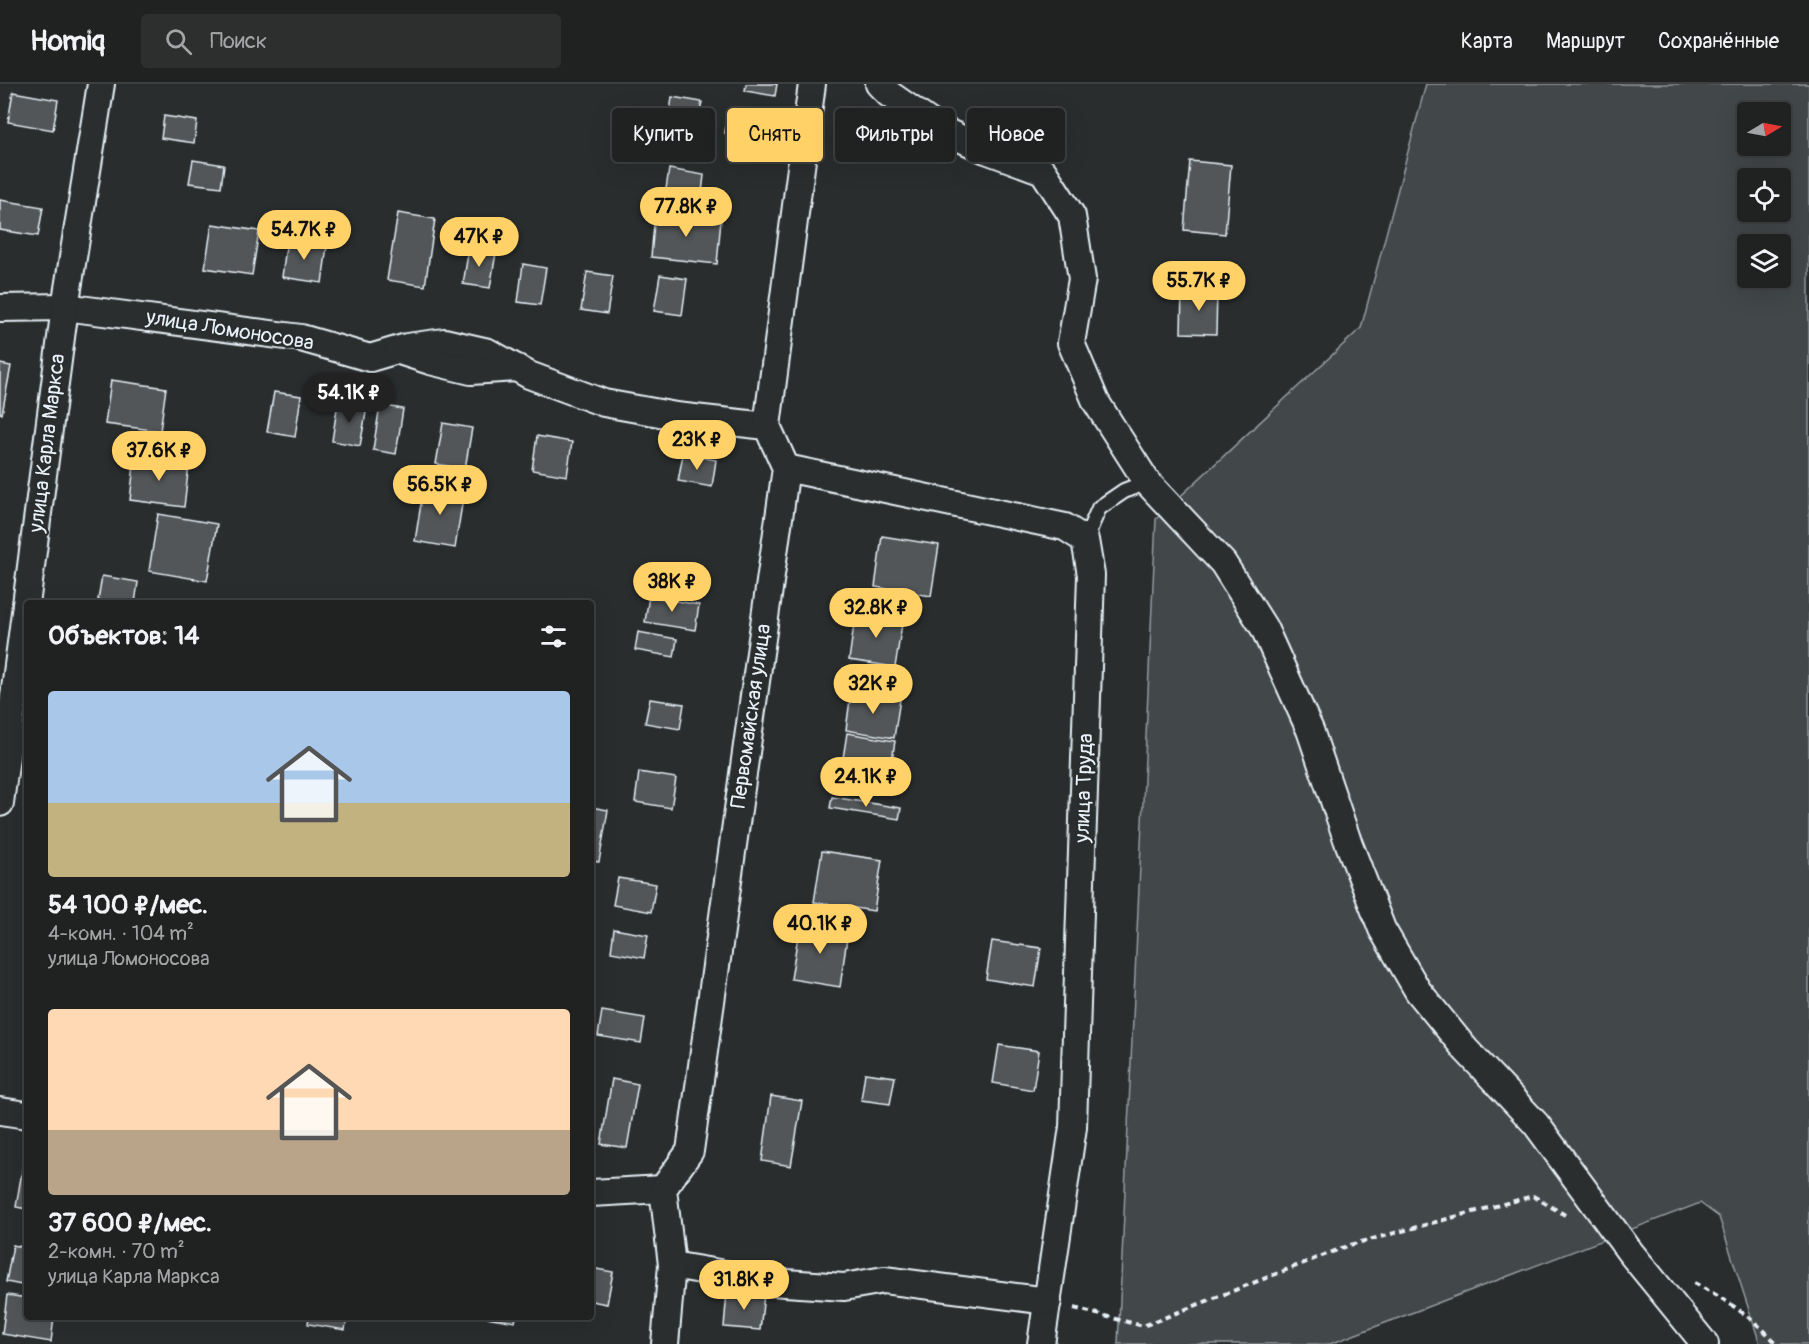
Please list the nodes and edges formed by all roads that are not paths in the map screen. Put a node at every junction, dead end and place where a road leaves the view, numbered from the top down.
1 (101, 84) edge
2 (812, 84) edge
3 (879, 84) edge
4 (65, 307) junction
5 (0, 308) edge
6 (767, 426) junction
7 (786, 468) junction
8 (1147, 482) junction
9 (1085, 540) junction
10 (27, 600) edge
11 (24, 620) edge
12 (0, 803) edge
13 (0, 1111) edge
14 (24, 1115) edge
15 (663, 1189) junction
16 (594, 1193) edge
17 (672, 1265) junction
18 (1048, 1301) junction
19 (664, 1344) edge
20 (1041, 1344) edge
21 (1705, 1344) edge

1 - 4 street, улица Карла Маркса
2 - 6 street
3 - 8 street
4 - 5 street, улица Ломоносова
4 - 6 street, улица Ломоносова
4 - 10 street, улица Карла Маркса
6 - 7 street
7 - 9 street
7 - 15 street, Первомайская улица
8 - 9 lane
8 - 21 street
9 - 18 street, улица Труда
11 - 12 street, улица Карла Маркса
13 - 14 street
15 - 16 street
15 - 17 street
17 - 18 street
17 - 19 street
18 - 20 street, улица Труда

